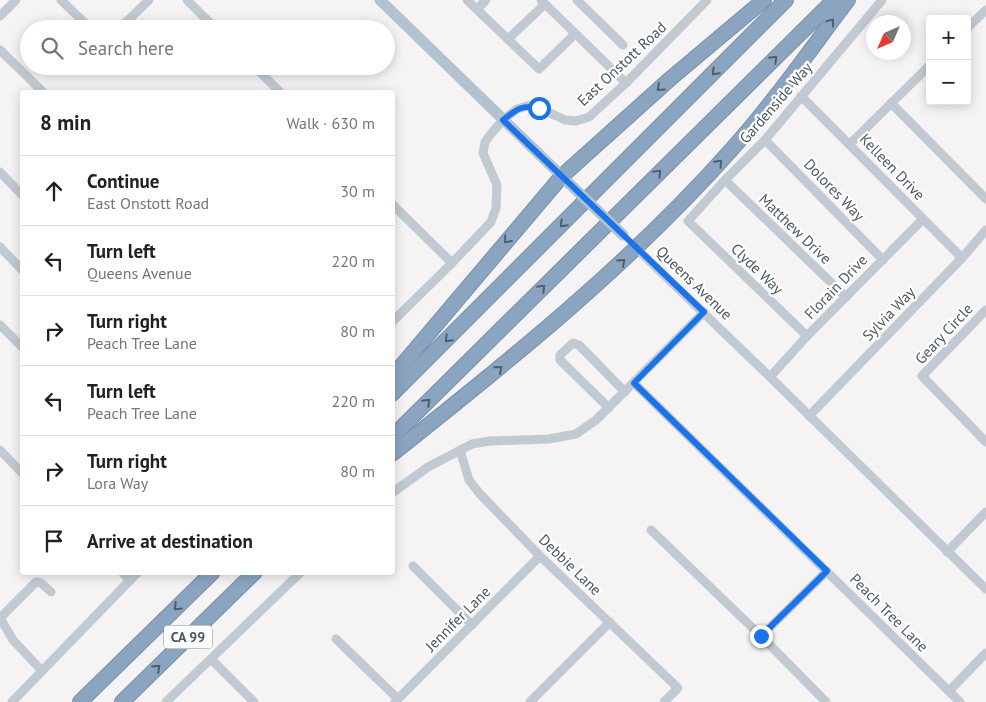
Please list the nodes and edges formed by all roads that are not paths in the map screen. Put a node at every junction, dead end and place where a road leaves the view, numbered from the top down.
1 (16, 0) edge
2 (61, 0) edge
3 (149, 0) edge
4 (187, 0) edge
5 (380, 0) edge
6 (467, 0) edge
7 (486, 0) edge
8 (578, 0) edge
9 (707, 0) edge
10 (764, 0) edge
11 (786, 0) edge
12 (834, 0) edge
13 (848, 0) edge
14 (882, 0) edge
15 (543, 2) edge
16 (476, 9) junction
17 (986, 10) edge
18 (0, 16) edge
19 (82, 20) edge
20 (128, 20) edge
21 (207, 20) edge
22 (971, 24) edge
23 (575, 34) junction
24 (508, 39) junction
25 (623, 45) dead end
26 (0, 50) edge
27 (926, 69) edge
28 (20, 70) edge
29 (26, 75) edge
30 (263, 75) edge
31 (626, 83) junction
32 (41, 90) edge
33 (278, 90) edge
34 (801, 96) junction
35 (891, 103) junction
36 (503, 120) junction
37 (765, 140) junction
38 (850, 144) junction
39 (0, 172) edge
40 (562, 176) junction
41 (725, 180) junction
42 (20, 193) edge
43 (986, 199) edge
44 (395, 207) edge
45 (923, 219) junction
46 (688, 221) joint
47 (986, 230) edge
48 (0, 247) edge
49 (637, 248) junction
50 (962, 258) junction
51 (883, 260) junction
52 (452, 263) junction
53 (20, 268) edge
54 (846, 297) junction
55 (986, 310) edge
56 (704, 312) junction
57 (395, 319) edge
58 (0, 325) edge
59 (808, 336) junction
60 (20, 345) edge
61 (395, 373) edge
62 (770, 377) junction
63 (634, 383) junction
64 (395, 391) edge
65 (625, 392) junction
66 (609, 408) junction
67 (809, 416) junction
68 (395, 433) edge
69 (986, 442) edge
70 (0, 450) edge
71 (460, 450) junction
72 (395, 452) edge
73 (20, 471) edge
74 (395, 491) edge
75 (986, 512) edge
76 (651, 530) dead end
77 (947, 552) junction
78 (540, 556) junction
79 (413, 566) dead end
80 (827, 571) junction
81 (125, 575) edge
82 (135, 575) edge
83 (210, 575) edge
84 (252, 575) edge
85 (298, 575) edge
86 (130, 581) junction
87 (986, 590) edge
88 (51, 592) dead end
89 (0, 618) edge
90 (610, 622) junction
91 (472, 625) junction
92 (761, 636) junction
93 (336, 639) dead end
94 (986, 653) edge
95 (211, 659) junction
96 (42, 671) junction
97 (948, 691) junction
98 (397, 701) edge
99 (12, 702) edge
100 (80, 702) edge
101 (122, 702) edge
102 (166, 702) edge
103 (254, 702) edge
104 (530, 702) edge
105 (664, 702) edge
106 (826, 702) edge
107 (960, 702) edge

1 - 18 street
2 - 19 street
3 - 20 street
4 - 21 street
5 - 36 main road, Queens Avenue
6 - 16 street
7 - 16 street
8 - 25 street
9 - 31 street, East Onstott Road
10 -> 40 highway
11 -> 64 highway
68 -> 12 highway
49 -> 13 highway
14 - 34 street, Gardenside Way
15 - 23 street
15 - 24 street
16 - 24 street
17 - 22 street
23 - 24 street
23 - 31 street
26 - 28 street
27 - 35 street
29 - 32 street
30 - 33 street
31 - 36 street, East Onstott Road
34 - 37 street, Gardenside Way
34 - 38 street, Kelleen Drive
35 - 38 street
35 - 43 street
36 - 40 main road, Queens Avenue
36 - 52 street, East Onstott Road
37 - 41 street, Gardenside Way
37 - 51 street, Dolores Way
38 - 45 street, Kelleen Drive
39 - 42 street
40 - 49 main road, Queens Avenue, bridge
40 -> 61 highway
41 - 46 street, Gardenside Way
41 - 54 street, Matthew Drive
44 - 52 street
45 - 50 street, Kelleen Drive
45 - 51 street, Florain Drive
46 - 59 street, Clyde Way
47 - 50 street, Sylvia Way
48 - 53 street
49 - 56 street, Queens Avenue
72 -> 49 highway
50 - 67 street, Sylvia Way
51 - 54 street, Florain Drive
52 - 57 street, East Onstott Road
54 - 59 street, Florain Drive
55 - 69 street, Geary Circle
56 - 62 street, Queens Avenue
56 - 63 street
58 - 60 street
59 - 62 street, Florain Drive
62 - 67 street, Queens Avenue
63 - 65 street
63 - 80 street, Peach Tree Lane
65 - 66 street
65 - 66 street
66 - 71 street
67 - 77 street, Queens Avenue
70 - 73 street
71 - 74 street
71 - 78 street, Debbie Lane
75 - 77 street
76 - 92 street
77 - 87 street, Queens Avenue
78 - 90 street, Debbie Lane
78 - 91 street, Jennifer Lane
79 - 91 street
80 - 92 street
80 - 97 street, Peach Tree Lane
81 - 86 street
82 - 86 street
83 -> 100 highway, CA 99
101 -> 84 highway, CA 99
85 - 95 street
86 - 96 street
88 - 89 street
89 - 96 street
90 - 104 street
90 - 105 street, Debbie Lane
91 - 98 street, Jennifer Lane
92 - 106 street
93 - 98 street
94 - 97 street
95 - 102 street
95 - 103 street
96 - 99 street
97 - 107 street, Peach Tree Lane

